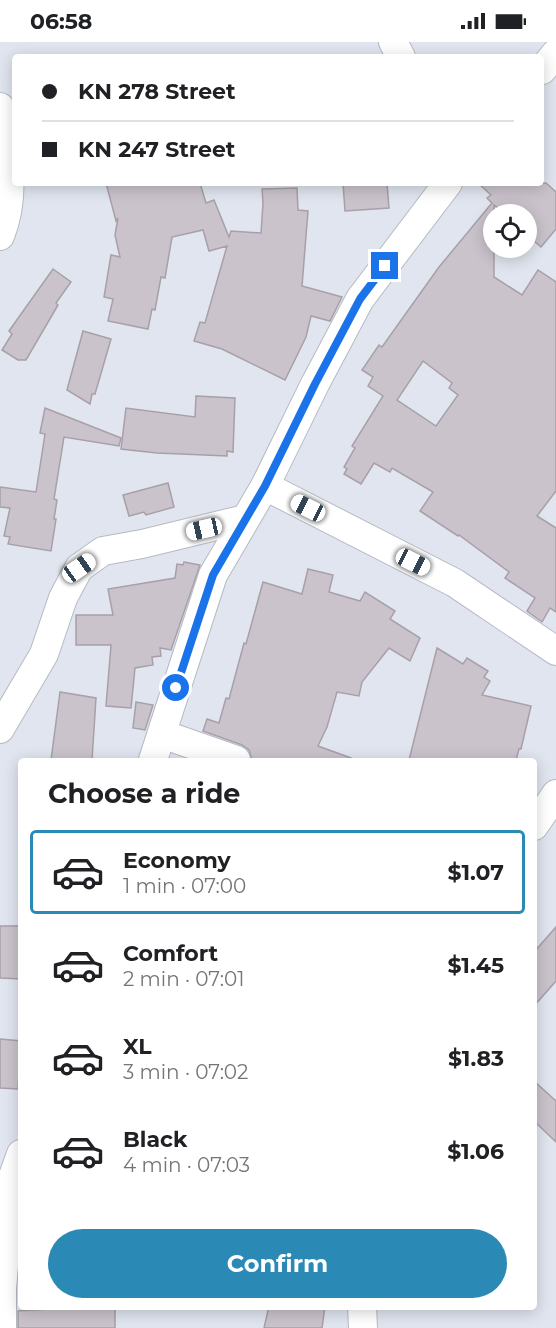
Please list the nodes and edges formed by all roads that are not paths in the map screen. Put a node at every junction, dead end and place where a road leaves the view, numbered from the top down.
1 (556, 53) edge
2 (544, 68) edge
3 (0, 107) edge
4 (446, 186) edge
5 (0, 236) edge
6 (265, 486) junction
7 (245, 519) junction
8 (556, 651) edge
9 (0, 729) edge
10 (157, 747) edge
11 (224, 758) edge
12 (556, 794) edge
13 (537, 822) edge
14 (18, 1172) edge
15 (362, 1310) edge
16 (2, 1328) edge
17 (363, 1328) edge

1 - 2 street
3 - 5 street
4 - 6 street
6 - 7 street
6 - 8 street
7 - 9 street
7 - 10 street
10 - 11 street
12 - 13 street
14 - 16 street
15 - 17 street

